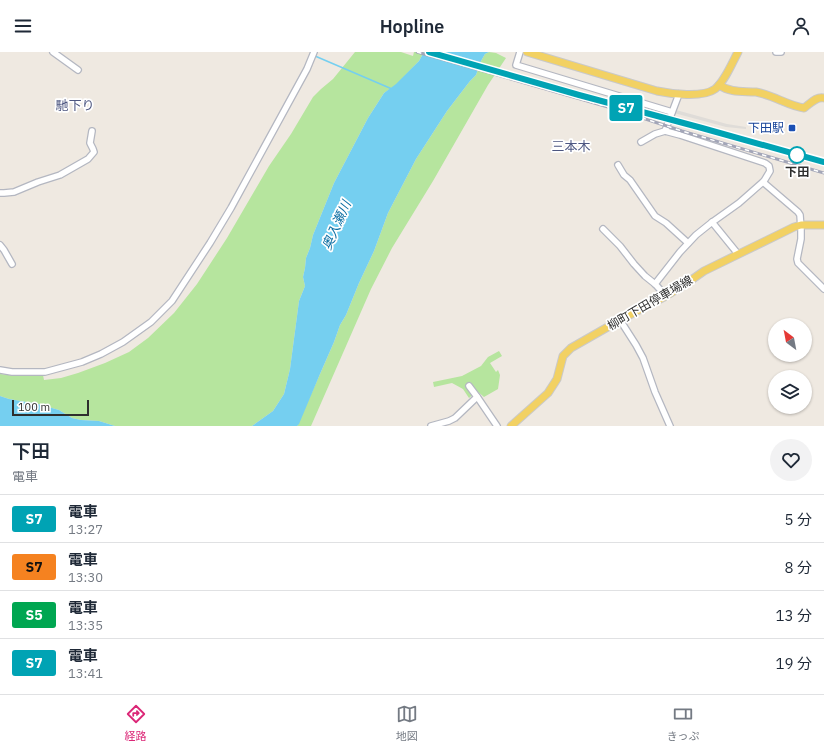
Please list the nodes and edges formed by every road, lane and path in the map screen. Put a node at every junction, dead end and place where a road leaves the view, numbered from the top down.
1 (53, 52) edge
2 (314, 52) edge
3 (520, 52) edge
4 (527, 52) edge
5 (738, 52) edge
6 (776, 52) edge
7 (781, 52) edge
8 (78, 70) dead end
9 (719, 85) junction
10 (679, 94) junction
11 (824, 98) edge
12 (672, 112) junction
13 (92, 131) dead end
14 (665, 131) junction
15 (641, 142) dead end
16 (618, 165) dead end
17 (763, 182) junction
18 (0, 193) edge
19 (712, 222) junction
20 (801, 225) junction
21 (824, 225) edge
22 (603, 229) dead end
23 (688, 243) junction
24 (0, 245) edge
25 (738, 254) junction
26 (12, 264) dead end
27 (655, 284) junction
28 (824, 289) edge
29 (666, 296) junction
30 (620, 320) junction
31 (0, 370) edge
32 (469, 386) dead end
33 (477, 396) junction
34 (431, 426) edge
35 (497, 426) edge
36 (511, 426) edge
37 (670, 426) edge

1 - 8 street
2 - 31 street
3 - 12 street
4 - 10 main road
5 - 9 main road
6 - 7 street
9 - 10 main road
9 - 11 main road
10 - 12 street
12 - 14 street
13 - 18 street
14 - 15 street
14 - 17 street
16 - 23 street
17 - 19 street
17 - 20 street
19 - 23 street
19 - 25 street
20 - 21 main road, 柳町下田停車場線
20 - 25 main road, 柳町下田停車場線
20 - 28 street
22 - 27 street
23 - 27 street
24 - 26 street
25 - 29 main road, 柳町下田停車場線
27 - 29 street
29 - 30 main road, 柳町下田停車場線
30 - 36 main road, 柳町下田停車場線
30 - 37 street
32 - 33 street
33 - 34 street
33 - 35 street

